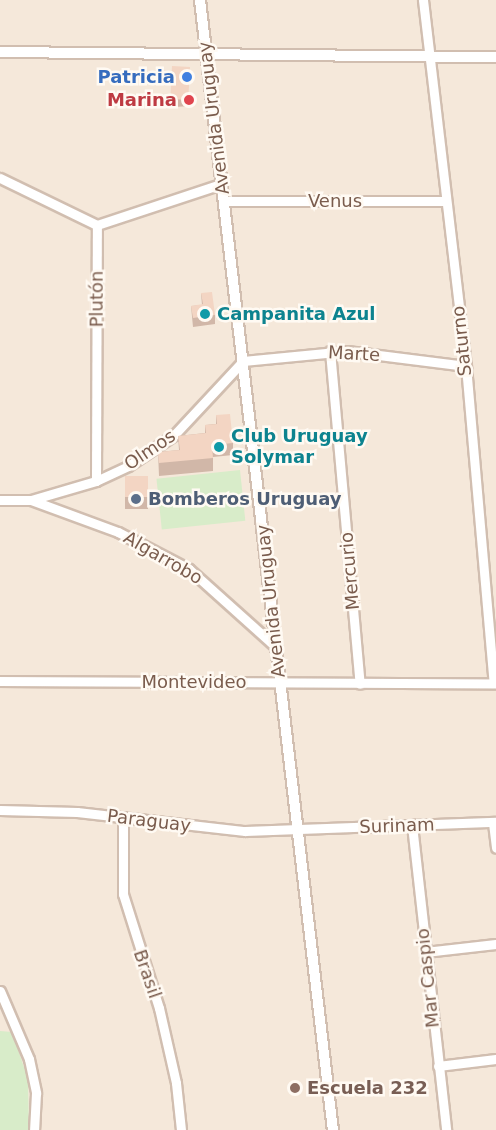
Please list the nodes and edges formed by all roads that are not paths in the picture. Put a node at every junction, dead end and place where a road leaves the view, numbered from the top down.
1 (200, 0) edge
2 (423, 0) edge
3 (0, 52) edge
4 (206, 53) junction
5 (429, 56) junction
6 (496, 57) edge
7 (0, 178) edge
8 (222, 184) junction
9 (224, 201) junction
10 (446, 201) junction
11 (97, 225) junction
12 (330, 351) junction
13 (243, 361) junction
14 (466, 366) junction
15 (96, 481) junction
16 (0, 500) edge
17 (31, 500) junction
18 (276, 647) junction
19 (0, 681) edge
20 (280, 683) junction
21 (360, 684) junction
22 (495, 684) edge
23 (0, 810) edge
24 (123, 817) junction
25 (495, 823) edge
26 (412, 825) junction
27 (298, 829) junction
28 (496, 848) edge
29 (496, 944) edge
30 (425, 952) junction
31 (0, 991) edge
32 (5, 1022) edge
33 (496, 1059) edge
34 (438, 1066) junction
35 (34, 1130) edge
36 (180, 1130) edge
37 (333, 1130) edge
38 (446, 1130) edge

1 - 4 street, Avenida Uruguay
2 - 5 street, Saturno
3 - 4 street
4 - 5 street
4 - 8 street, Avenida Uruguay
5 - 6 street
5 - 10 street, Saturno
7 - 11 street
8 - 9 street, Avenida Uruguay
8 - 11 street
9 - 10 street, Venus
9 - 13 street, Avenida Uruguay
10 - 14 street, Saturno
11 - 15 street, Plutón
12 - 13 street, Marte
12 - 14 street, Marte
12 - 21 street, Mercurio
13 - 15 street, Olmos
13 - 18 street, Avenida Uruguay
14 - 22 street, Saturno
15 - 17 street, Olmos
16 - 17 street
17 - 18 street, Algarrobo
18 - 20 street, Avenida Uruguay
19 - 20 street, Montevideo
20 - 21 street, Montevideo
20 - 27 street, Avenida Uruguay
21 - 22 street, Montevideo
23 - 24 street, Paraguay
24 - 27 street, Paraguay
24 - 36 street, Brasil
25 - 26 street, Surinam
25 - 28 street
26 - 27 street, Surinam
26 - 30 street, Mar Caspio
27 - 37 street, Avenida Uruguay
29 - 30 street
30 - 34 street, Mar Caspio
31 - 32 street
32 - 35 street
33 - 34 street
34 - 38 street, Mar Caspio

